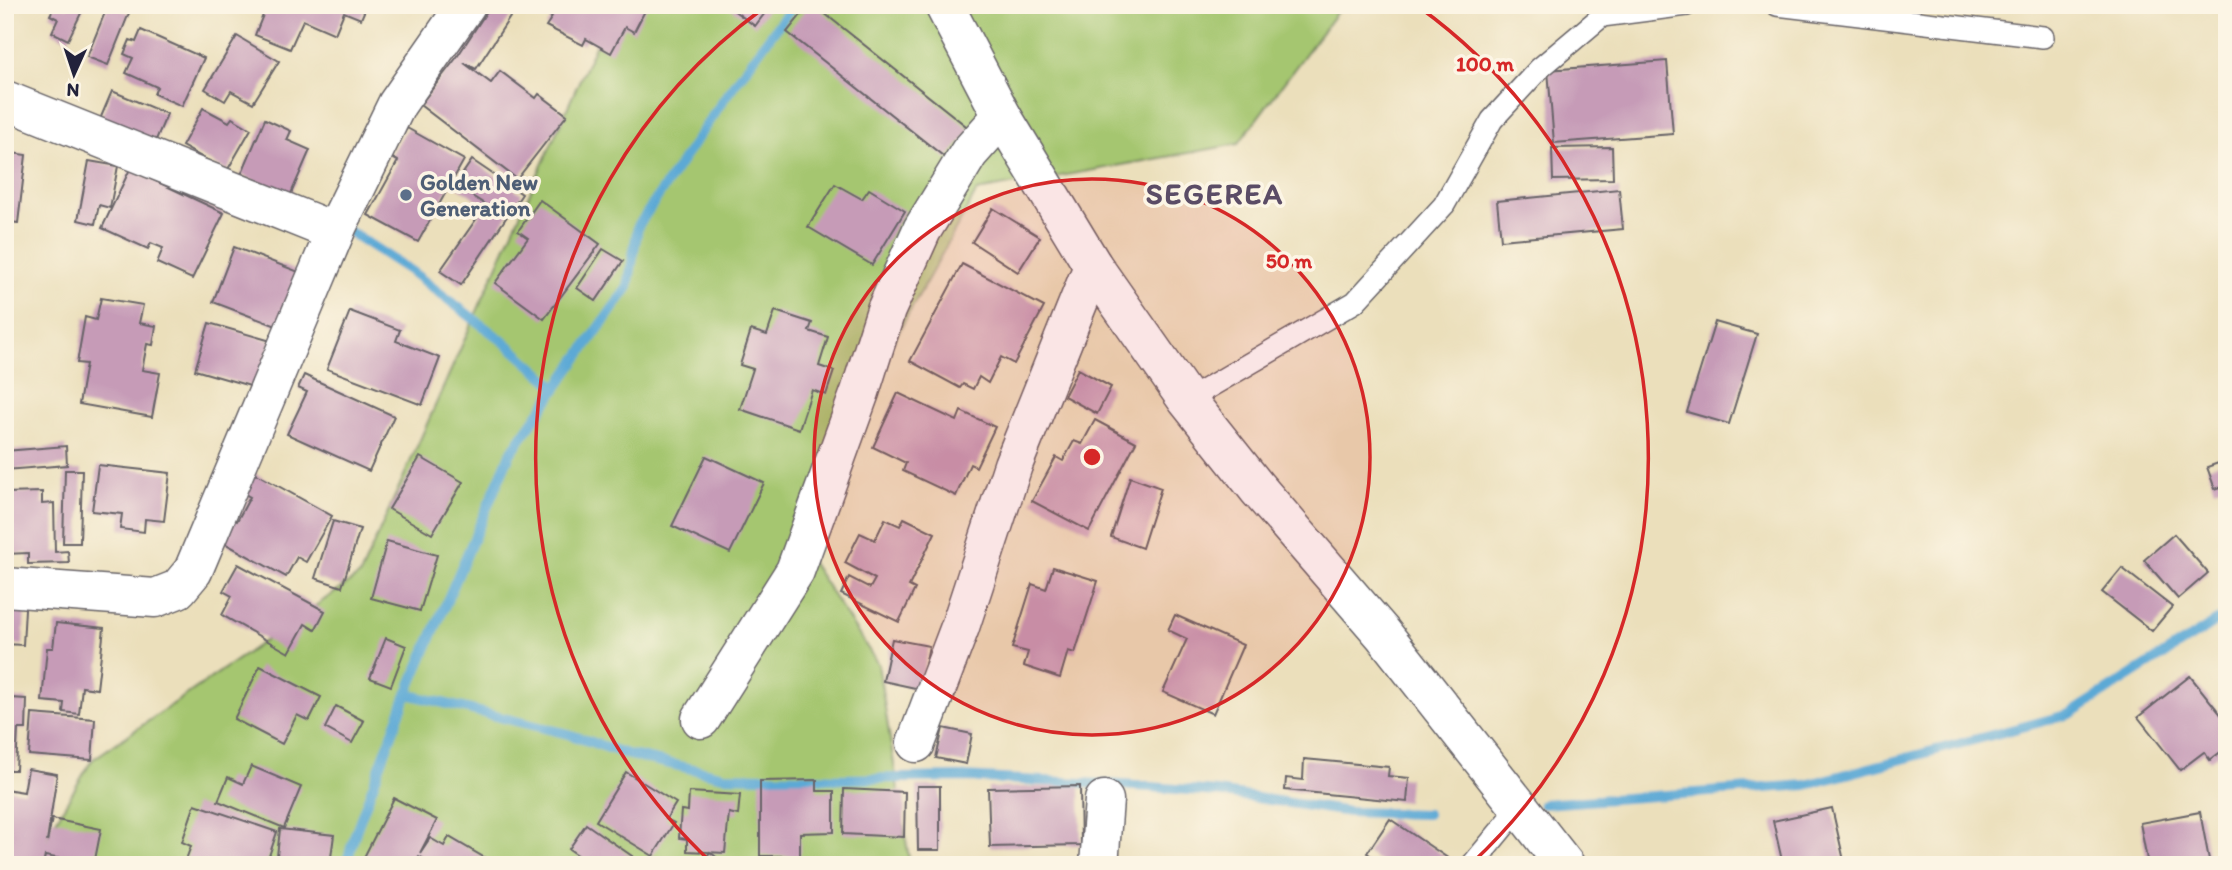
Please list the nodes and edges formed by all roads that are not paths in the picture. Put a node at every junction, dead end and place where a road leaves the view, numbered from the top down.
1 (467, 5) edge
2 (944, 5) edge
3 (1687, 5) edge
4 (1777, 5) edge
5 (2043, 37) dead end
6 (5, 100) edge
7 (1002, 116) junction
8 (335, 232) junction
9 (1093, 266) junction
10 (1187, 400) junction
11 (5, 587) edge
12 (701, 719) dead end
13 (916, 743) dead end
14 (1104, 800) dead end
15 (1519, 808) junction
16 (1098, 865) edge
17 (1472, 865) edge
18 (1565, 865) edge

1 - 8 street
2 - 7 street
3 - 10 lane
4 - 5 lane
6 - 8 street
7 - 9 street
7 - 12 street
8 - 11 street
9 - 10 street
9 - 13 street
10 - 15 street
14 - 16 street
15 - 17 lane
15 - 18 street

